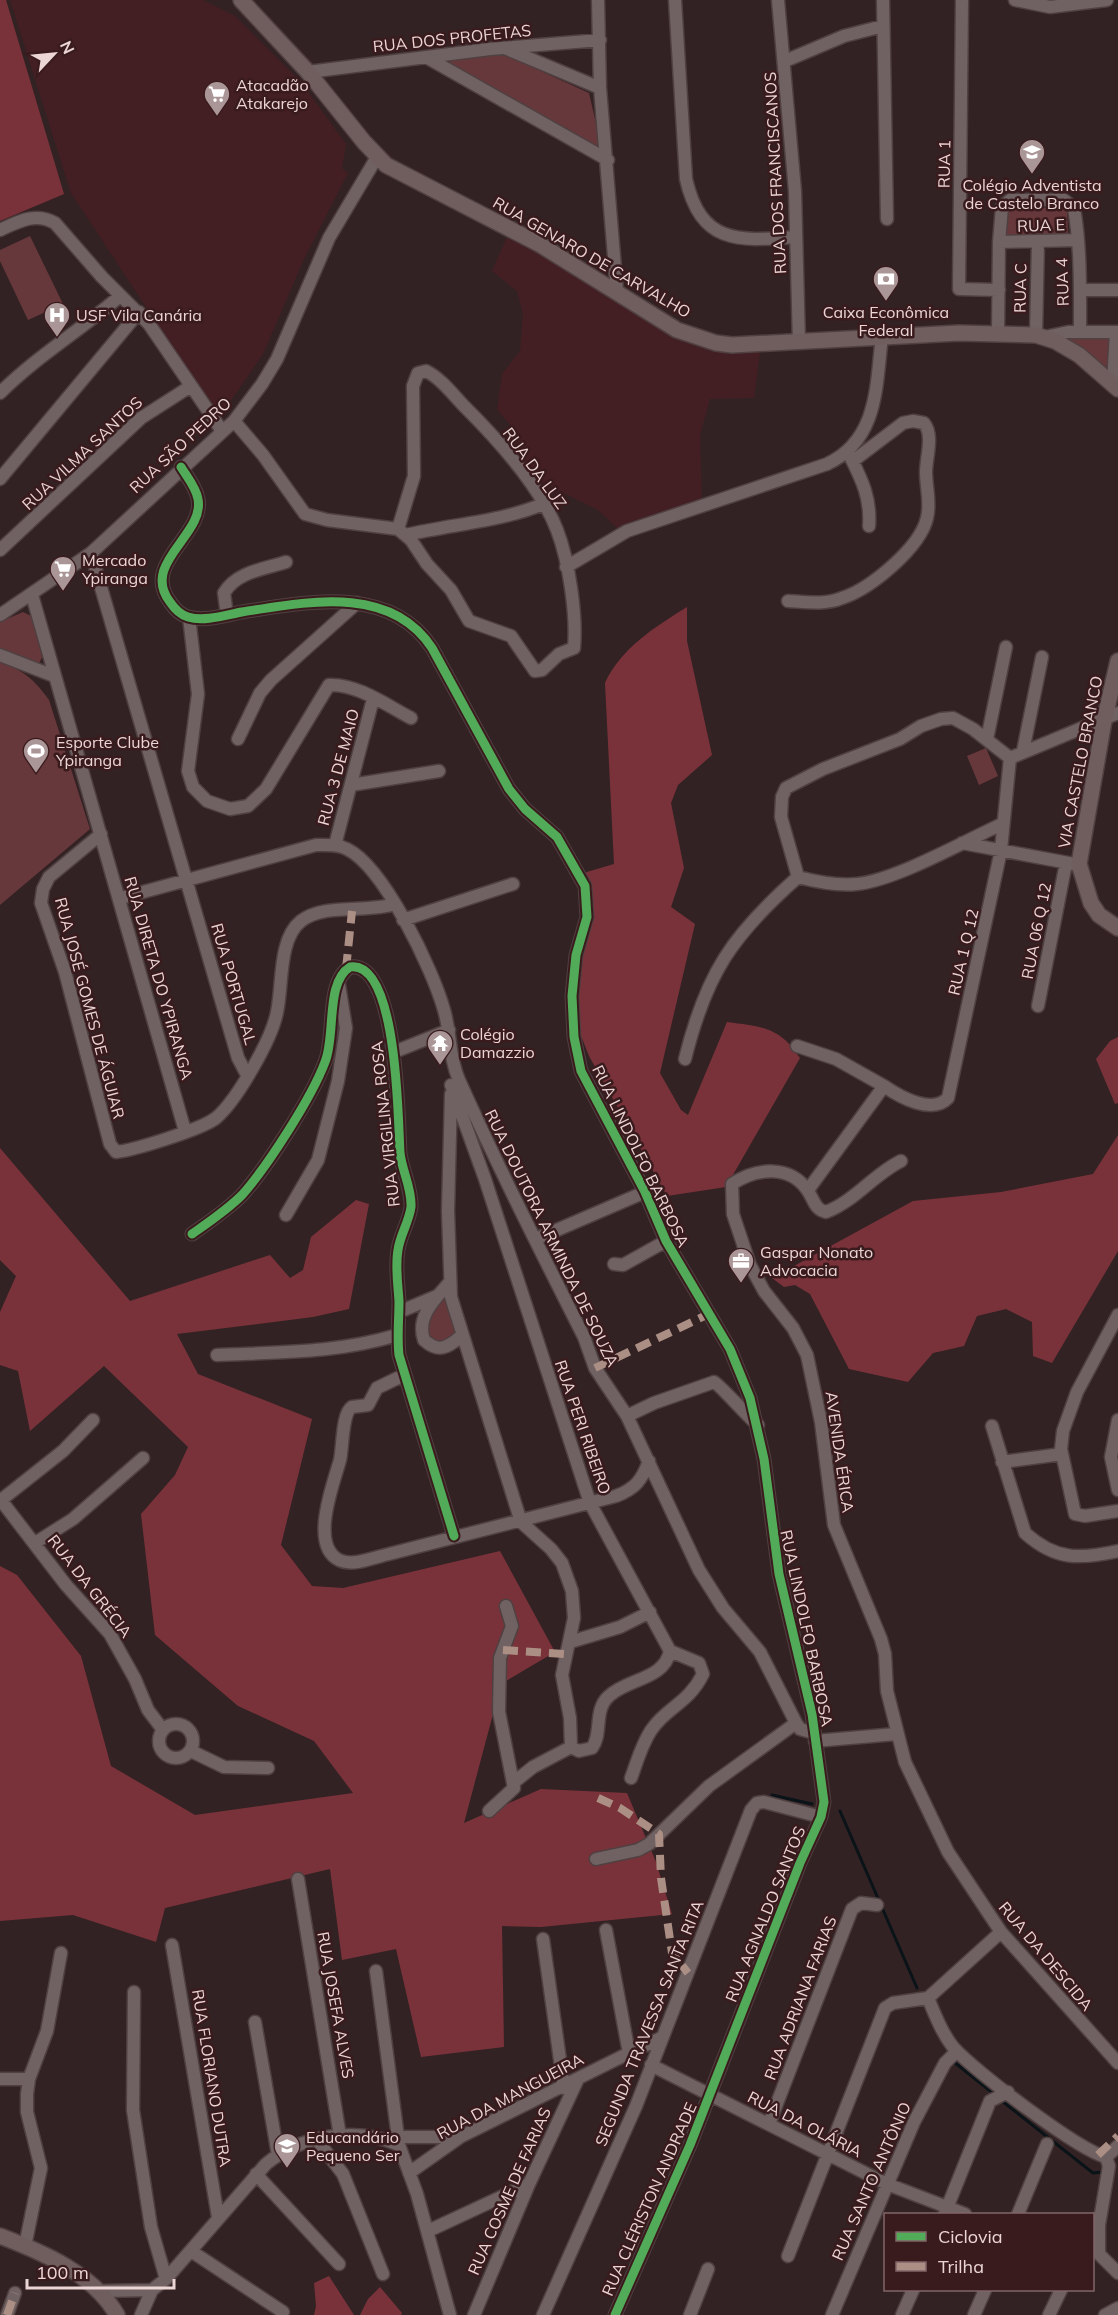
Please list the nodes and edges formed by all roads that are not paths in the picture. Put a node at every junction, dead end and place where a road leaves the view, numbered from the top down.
1 (241, 0) edge
2 (598, 0) edge
3 (675, 0) edge
4 (778, 0) edge
5 (883, 0) edge
6 (962, 0) edge
7 (1015, 0) edge
8 (1107, 0) edge
9 (883, 26) junction
10 (600, 39) junction
11 (503, 48) junction
12 (426, 57) junction
13 (785, 61) junction
14 (308, 72) junction
15 (600, 88) junction
16 (377, 157) junction
17 (608, 160) junction
18 (1064, 200) joint
19 (887, 219) dead end
20 (0, 230) edge
21 (796, 237) junction
22 (1077, 240) junction
23 (1038, 241) junction
24 (999, 242) junction
25 (999, 290) junction
26 (1080, 290) junction
27 (1118, 290) edge
28 (617, 292) junction
29 (120, 296) junction
30 (139, 312) junction
31 (1080, 332) junction
32 (1117, 332) edge
33 (998, 333) junction
34 (882, 336) junction
35 (1040, 336) junction
36 (799, 344) junction
37 (191, 386) junction
38 (1116, 386) edge
39 (0, 393) edge
40 (234, 421) junction
41 (222, 431) junction
42 (850, 456) junction
43 (181, 467) junction
44 (0, 478) edge
45 (543, 504) junction
46 (869, 526) dead end
47 (402, 532) junction
48 (0, 550) edge
49 (91, 554) junction
50 (286, 562) dead end
51 (566, 567) junction
52 (32, 595) junction
53 (788, 601) dead end
54 (357, 603) junction
55 (0, 613) edge
56 (227, 615) junction
57 (189, 617) junction
58 (1006, 647) dead end
59 (0, 655) edge
60 (1042, 657) dead end
61 (1118, 661) edge
62 (54, 676) junction
63 (373, 699) junction
64 (1118, 713) edge
65 (411, 718) dead end
66 (1104, 721) junction
67 (238, 739) dead end
68 (987, 739) junction
69 (1023, 751) junction
70 (1010, 758) junction
71 (439, 771) dead end
72 (351, 785) junction
73 (1002, 824) junction
74 (101, 834) junction
75 (962, 843) junction
76 (334, 845) junction
77 (1001, 850) junction
78 (1072, 864) junction
79 (798, 877) junction
80 (187, 880) junction
81 (513, 884) dead end
82 (121, 898) junction
83 (395, 904) junction
84 (403, 920) junction
85 (1118, 928) edge
86 (338, 981) junction
87 (1038, 1006) dead end
88 (449, 1030) junction
89 (797, 1046) dead end
90 (394, 1052) junction
91 (685, 1059) dead end
92 (452, 1065) junction
93 (247, 1075) junction
94 (451, 1085) junction
95 (884, 1086) junction
96 (185, 1131) junction
97 (901, 1161) dead end
98 (808, 1190) junction
99 (645, 1192) junction
100 (286, 1215) dead end
101 (192, 1234) dead end
102 (536, 1239) junction
103 (666, 1241) junction
104 (614, 1264) dead end
105 (448, 1283) junction
106 (437, 1296) junction
107 (399, 1312) junction
108 (1118, 1315) edge
109 (397, 1335) junction
110 (461, 1336) junction
111 (217, 1355) dead end
112 (404, 1375) junction
113 (627, 1416) junction
114 (93, 1420) dead end
115 (1118, 1420) edge
116 (758, 1425) junction
117 (992, 1426) dead end
118 (1062, 1454) junction
119 (143, 1458) dead end
120 (649, 1461) junction
121 (1002, 1462) junction
122 (1118, 1490) edge
123 (0, 1500) edge
124 (590, 1503) junction
125 (1118, 1511) edge
126 (520, 1521) junction
127 (454, 1536) junction
128 (35, 1543) junction
129 (1118, 1551) edge
130 (506, 1606) dead end
131 (650, 1612) junction
132 (570, 1642) junction
133 (670, 1651) junction
134 (796, 1723) junction
135 (163, 1730) junction
136 (896, 1734) junction
137 (814, 1737) junction
138 (571, 1746) junction
139 (191, 1750) junction
140 (268, 1768) dead end
141 (631, 1778) dead end
142 (513, 1783) junction
143 (489, 1810) dead end
144 (821, 1816) junction
145 (596, 1859) dead end
146 (298, 1879) dead end
147 (877, 1905) dead end
148 (606, 1930) dead end
149 (1001, 1932) junction
150 (543, 1939) dead end
151 (172, 1945) dead end
152 (61, 1953) dead end
153 (376, 1971) dead end
154 (134, 1992) dead end
155 (928, 1998) junction
156 (255, 2022) dead end
157 (662, 2038) junction
158 (957, 2051) junction
159 (629, 2053) junction
160 (1118, 2063) edge
161 (651, 2065) junction
162 (0, 2079) edge
163 (29, 2079) junction
164 (577, 2081) junction
165 (564, 2088) junction
166 (1008, 2092) junction
167 (710, 2095) junction
168 (769, 2124) junction
169 (340, 2136) junction
170 (460, 2138) junction
171 (317, 2140) junction
172 (399, 2141) junction
173 (1047, 2144) dead end
174 (1118, 2146) edge
175 (826, 2153) junction
176 (278, 2155) junction
177 (1106, 2157) junction
178 (409, 2173) junction
179 (256, 2174) junction
180 (529, 2184) junction
181 (887, 2184) junction
182 (946, 2211) edge
183 (1018, 2213) edge
184 (218, 2217) junction
185 (428, 2231) junction
186 (0, 2236) edge
187 (25, 2246) junction
188 (191, 2250) junction
189 (1096, 2255) edge
190 (788, 2256) dead end
191 (339, 2264) dead end
192 (708, 2269) dead end
193 (1118, 2273) edge
194 (383, 2274) dead end
195 (166, 2279) junction
196 (152, 2290) junction
197 (100, 2291) junction
198 (912, 2291) edge
199 (984, 2291) edge
200 (1060, 2291) edge
201 (15, 2293) dead end
202 (1118, 2308) edge
203 (283, 2312) dead end
204 (7, 2315) edge
205 (117, 2315) edge
206 (141, 2315) edge
207 (450, 2315) edge
208 (474, 2315) edge
209 (543, 2315) edge
210 (615, 2315) edge
211 (690, 2315) edge
212 (832, 2315) edge
213 (902, 2315) edge
214 (974, 2315) edge
215 (1049, 2315) edge
216 (1105, 2315) edge

1 - 14 main road, RUA GENARO DE CARVALHO
2 - 10 street
3 - 21 street
4 - 13 street, RUA DOS FRANCISCANOS
5 - 9 street
6 - 25 street, RUA 1
7 - 8 street
9 - 13 street
9 - 19 street
10 - 11 street, RUA DOS PROFETAS
10 - 15 street
11 - 12 street, RUA DOS PROFETAS
11 - 15 street
12 - 14 street, RUA DOS PROFETAS
12 - 17 street
13 - 21 street, RUA DOS FRANCISCANOS
14 - 16 main road, RUA GENARO DE CARVALHO
15 - 17 street
16 - 28 main road, RUA GENARO DE CARVALHO
16 - 40 street, RUA SÃO PEDRO
17 - 28 street
18 - 22 street, RUA 4
18 - 24 street, RUA E
20 - 29 street
21 - 36 street, RUA DOS FRANCISCANOS
22 - 23 street, RUA E
22 - 26 street, RUA 4
23 - 24 street, RUA E
23 - 35 street, RUA C
24 - 25 street
25 - 33 street
26 - 27 street
26 - 31 street, RUA 4
28 - 36 main road, RUA GENARO DE CARVALHO
29 - 30 street
29 - 39 street
30 - 37 street
30 - 44 street
31 - 32 street
31 - 35 street
32 - 38 street
33 - 34 main road, RUA GENARO DE CARVALHO
33 - 35 main road, RUA GENARO DE CARVALHO
34 - 36 main road, RUA GENARO DE CARVALHO
34 - 42 street
35 - 38 main road
37 - 41 street
37 - 48 street, RUA VILMA SANTOS
40 - 41 street, RUA SÃO PEDRO
40 - 47 street
41 - 43 street, RUA SÃO PEDRO
42 - 46 street
42 - 51 street
42 - 53 street
43 - 49 street, RUA SÃO PEDRO
43 - 57 street
45 - 47 street
45 - 47 street, RUA DA LUZ
45 - 51 street, RUA DA LUZ
47 - 51 street, RUA DA LUZ
49 - 52 street, RUA SÃO PEDRO
49 - 80 street, RUA PORTUGAL
50 - 56 street
52 - 55 street, RUA SÃO PEDRO
52 - 62 street, RUA DIRETA DO YPIRANGA
54 - 56 street, RUA LINDOLFO BARBOSA
54 - 67 street
54 - 99 street, RUA LINDOLFO BARBOSA
56 - 57 street, RUA LINDOLFO BARBOSA
57 - 63 street
58 - 68 street
59 - 62 street
60 - 69 street
61 - 66 main road, VIA CASTELO BRANCO
62 - 74 street, RUA DIRETA DO YPIRANGA
63 - 65 street
63 - 72 street, RUA 3 DE MAIO
64 - 66 street
66 - 69 street
66 - 78 main road, VIA CASTELO BRANCO
68 - 70 street
68 - 79 street
69 - 70 street
70 - 73 street, RUA 1 Q 12
71 - 72 street
72 - 76 street, RUA 3 DE MAIO
73 - 75 street
73 - 77 street, RUA 1 Q 12
74 - 82 street, RUA DIRETA DO YPIRANGA
74 - 96 street, RUA JOSÉ GOMES DE ÁGUIAR
75 - 77 street
75 - 79 street
76 - 80 street
76 - 83 street, RUA DOUTORA ARMINDA DE SOUZA
77 - 78 street
77 - 95 street, RUA 1 Q 12
78 - 85 main road, VIA CASTELO BRANCO
78 - 87 street, RUA 06 Q 12
79 - 91 street
80 - 82 street
80 - 93 street, RUA PORTUGAL
81 - 84 street
82 - 96 street, RUA DIRETA DO YPIRANGA
83 - 84 street, RUA DOUTORA ARMINDA DE SOUZA
83 - 93 street
84 - 88 street, RUA DOUTORA ARMINDA DE SOUZA
86 - 90 street, RUA VIRGILINA ROSA
86 - 100 street, RUA VIRGILINA ROSA
86 - 101 street
88 - 90 street
88 - 92 street, RUA DOUTORA ARMINDA DE SOUZA
89 - 95 street
90 - 107 street, RUA VIRGILINA ROSA
92 - 94 street
92 - 102 street, RUA DOUTORA ARMINDA DE SOUZA
93 - 96 street
94 - 105 street
94 - 124 street, RUA PERI RIBEIRO
95 - 98 street
97 - 98 street
98 - 136 street, AVENIDA ÉRICA
99 - 102 street
99 - 103 street, RUA LINDOLFO BARBOSA
102 - 113 street, RUA DOUTORA ARMINDA DE SOUZA
103 - 104 street
103 - 116 street, RUA LINDOLFO BARBOSA
105 - 106 street
105 - 110 street
106 - 107 street
106 - 110 street
107 - 109 street, RUA VIRGILINA ROSA
108 - 118 street
109 - 111 street
109 - 112 street, RUA VIRGILINA ROSA
110 - 126 street
112 - 127 street, RUA VIRGILINA ROSA
112 - 127 street
113 - 116 street
113 - 120 street, RUA DOUTORA ARMINDA DE SOUZA
114 - 123 street
115 - 122 street
116 - 137 street, RUA LINDOLFO BARBOSA
117 - 121 street
118 - 121 street
118 - 125 street
119 - 128 street
120 - 124 street
120 - 134 street, RUA DOUTORA ARMINDA DE SOUZA
121 - 129 street
123 - 128 street, RUA DA GRÉCIA
124 - 126 street
124 - 131 street, RUA PERI RIBEIRO
126 - 127 street
126 - 132 street
128 - 135 street, RUA DA GRÉCIA
130 - 142 street
131 - 132 street
131 - 133 street, RUA PERI RIBEIRO
132 - 138 street
133 - 138 street
133 - 141 street
134 - 137 street
134 - 145 street
135 - 139 street
135 - 139 street
136 - 137 street
136 - 149 street, RUA DA DESCIDA
137 - 144 street, RUA AGNALDO SANTOS
138 - 142 street
139 - 140 street
142 - 143 street
144 - 157 street, SEGUNDA TRAVESSA SANTA RITA
144 - 167 street, RUA AGNALDO SANTOS
146 - 169 street, RUA JOSEFA ALVES
147 - 168 street, RUA ADRIANA FARIAS
148 - 159 street
149 - 155 street
149 - 160 street, RUA DA DESCIDA
150 - 165 street
151 - 184 street, RUA FLORIANO DUTRA
152 - 163 street
153 - 172 street
154 - 195 street
155 - 158 street
155 - 175 street
156 - 176 street
157 - 159 street, RUA DA MANGUEIRA
157 - 161 street, SEGUNDA TRAVESSA SANTA RITA
158 - 166 street
158 - 181 street, RUA SANTO ANTÔNIO
159 - 164 street, RUA DA MANGUEIRA
161 - 167 street, RUA DA OLÁRIA
161 - 209 street, SEGUNDA TRAVESSA SANTA RITA
162 - 163 street
163 - 187 street
164 - 165 street, RUA DA MANGUEIRA
164 - 180 street, RUA COSME DE FARIAS
165 - 170 street, RUA DA MANGUEIRA
166 - 177 street
166 - 182 street
167 - 168 street, RUA DA OLÁRIA
167 - 210 street, RUA CLÉRISTON ANDRADE
168 - 175 street, RUA DA OLÁRIA
169 - 171 street
169 - 172 street
170 - 172 street
170 - 178 street, RUA DA MANGUEIRA
171 - 176 street
171 - 194 street
172 - 178 street
173 - 183 street
174 - 177 street
175 - 181 street, RUA DA OLÁRIA
175 - 190 street
176 - 179 street
177 - 189 street
178 - 185 street
179 - 184 street
179 - 191 street
180 - 185 street
180 - 208 street, RUA COSME DE FARIAS
181 - 182 street, RUA DA OLÁRIA
181 - 212 street, RUA SANTO ANTÔNIO
184 - 188 street
185 - 207 street
186 - 187 main road
187 - 197 main road
188 - 195 street
188 - 203 street
189 - 193 street
192 - 211 street
195 - 196 street
196 - 197 street
196 - 206 street
197 - 205 main road
198 - 213 street
199 - 214 street
200 - 215 street
201 - 204 street
202 - 216 street

